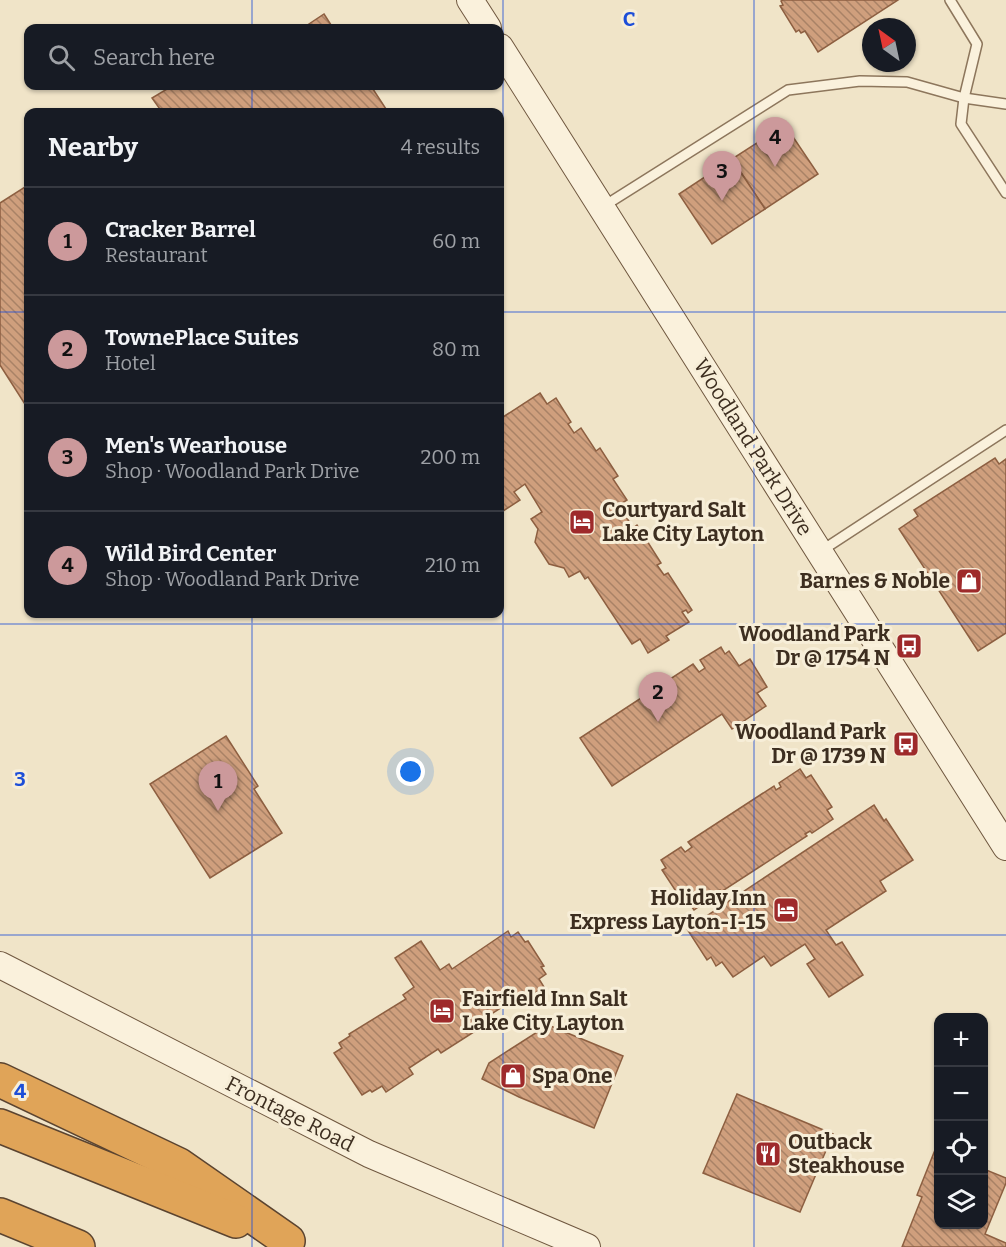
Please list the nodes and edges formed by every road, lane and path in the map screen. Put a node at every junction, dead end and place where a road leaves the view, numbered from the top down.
1 (470, 0) edge
2 (950, 0) edge
3 (485, 24) edge
4 (504, 53) edge
5 (964, 98) junction
6 (1006, 104) edge
7 (1006, 193) edge
8 (601, 208) junction
9 (1006, 430) edge
10 (819, 552) junction
11 (1006, 847) edge
12 (0, 965) edge
13 (0, 1080) edge
14 (0, 1126) edge
15 (0, 1215) edge
16 (295, 1244) edge
17 (78, 1247) edge
18 (587, 1247) edge

1 - 3 street
2 - 5 lane
4 - 8 street, Woodland Park Drive
5 - 6 lane
5 - 7 lane
5 - 8 lane
8 - 10 street, Woodland Park Drive
9 - 10 lane
10 - 11 street, Woodland Park Drive
12 - 18 street, Frontage Road
13 - 16 highway
14 - 16 highway
15 - 17 highway

